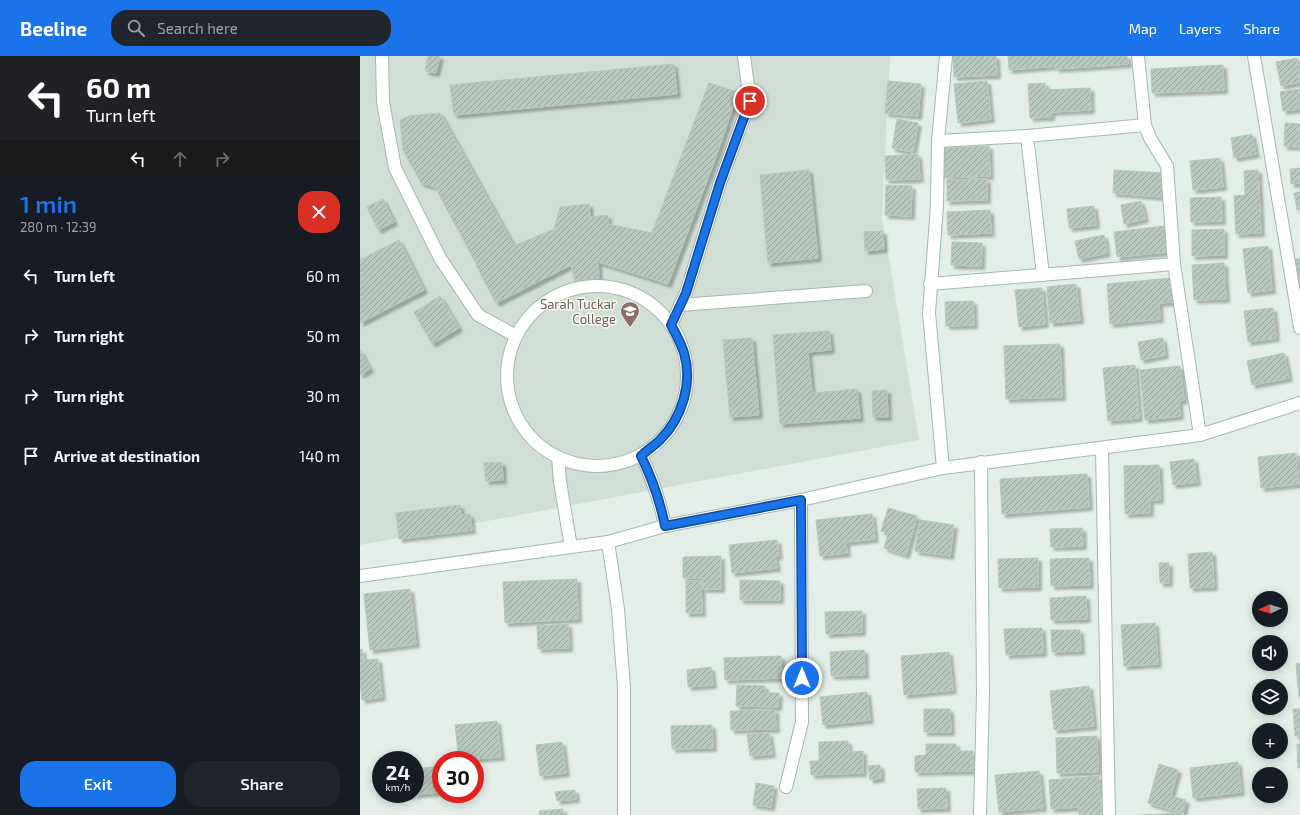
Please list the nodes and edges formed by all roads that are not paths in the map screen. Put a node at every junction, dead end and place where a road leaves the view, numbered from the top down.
1 (382, 56) edge
2 (744, 56) edge
3 (946, 56) edge
4 (1138, 56) edge
5 (1254, 56) edge
6 (1144, 125) junction
7 (1027, 136) junction
8 (938, 141) junction
9 (1174, 264) junction
10 (1043, 275) junction
11 (930, 284) junction
12 (866, 291) dead end
13 (680, 305) junction
14 (671, 325) junction
15 (1300, 328) edge
16 (516, 336) junction
17 (1300, 403) edge
18 (1200, 435) junction
19 (1102, 448) junction
20 (641, 456) junction
21 (558, 457) junction
22 (981, 462) junction
23 (943, 468) junction
24 (801, 500) junction
25 (665, 526) junction
26 (608, 542) junction
27 (571, 547) junction
28 (360, 576) edge
29 (786, 787) dead end
30 (624, 815) edge
31 (980, 815) edge
32 (1109, 815) edge

1 - 16 street
2 - 13 street
3 - 8 street
4 - 6 street
5 - 15 street
6 - 7 street
6 - 9 street
7 - 8 street
7 - 10 street
8 - 11 street
9 - 10 street
9 - 18 street
10 - 11 street
11 - 23 street
12 - 13 street
13 - 14 street
14 - 16 street
14 - 20 street
16 - 21 street
17 - 18 street
18 - 19 street
19 - 22 street
19 - 32 street
20 - 21 street
20 - 25 street
21 - 27 street
22 - 23 street
22 - 31 street
23 - 24 street
24 - 25 street
24 - 29 street
25 - 26 street
26 - 27 street
26 - 30 street
27 - 28 street

